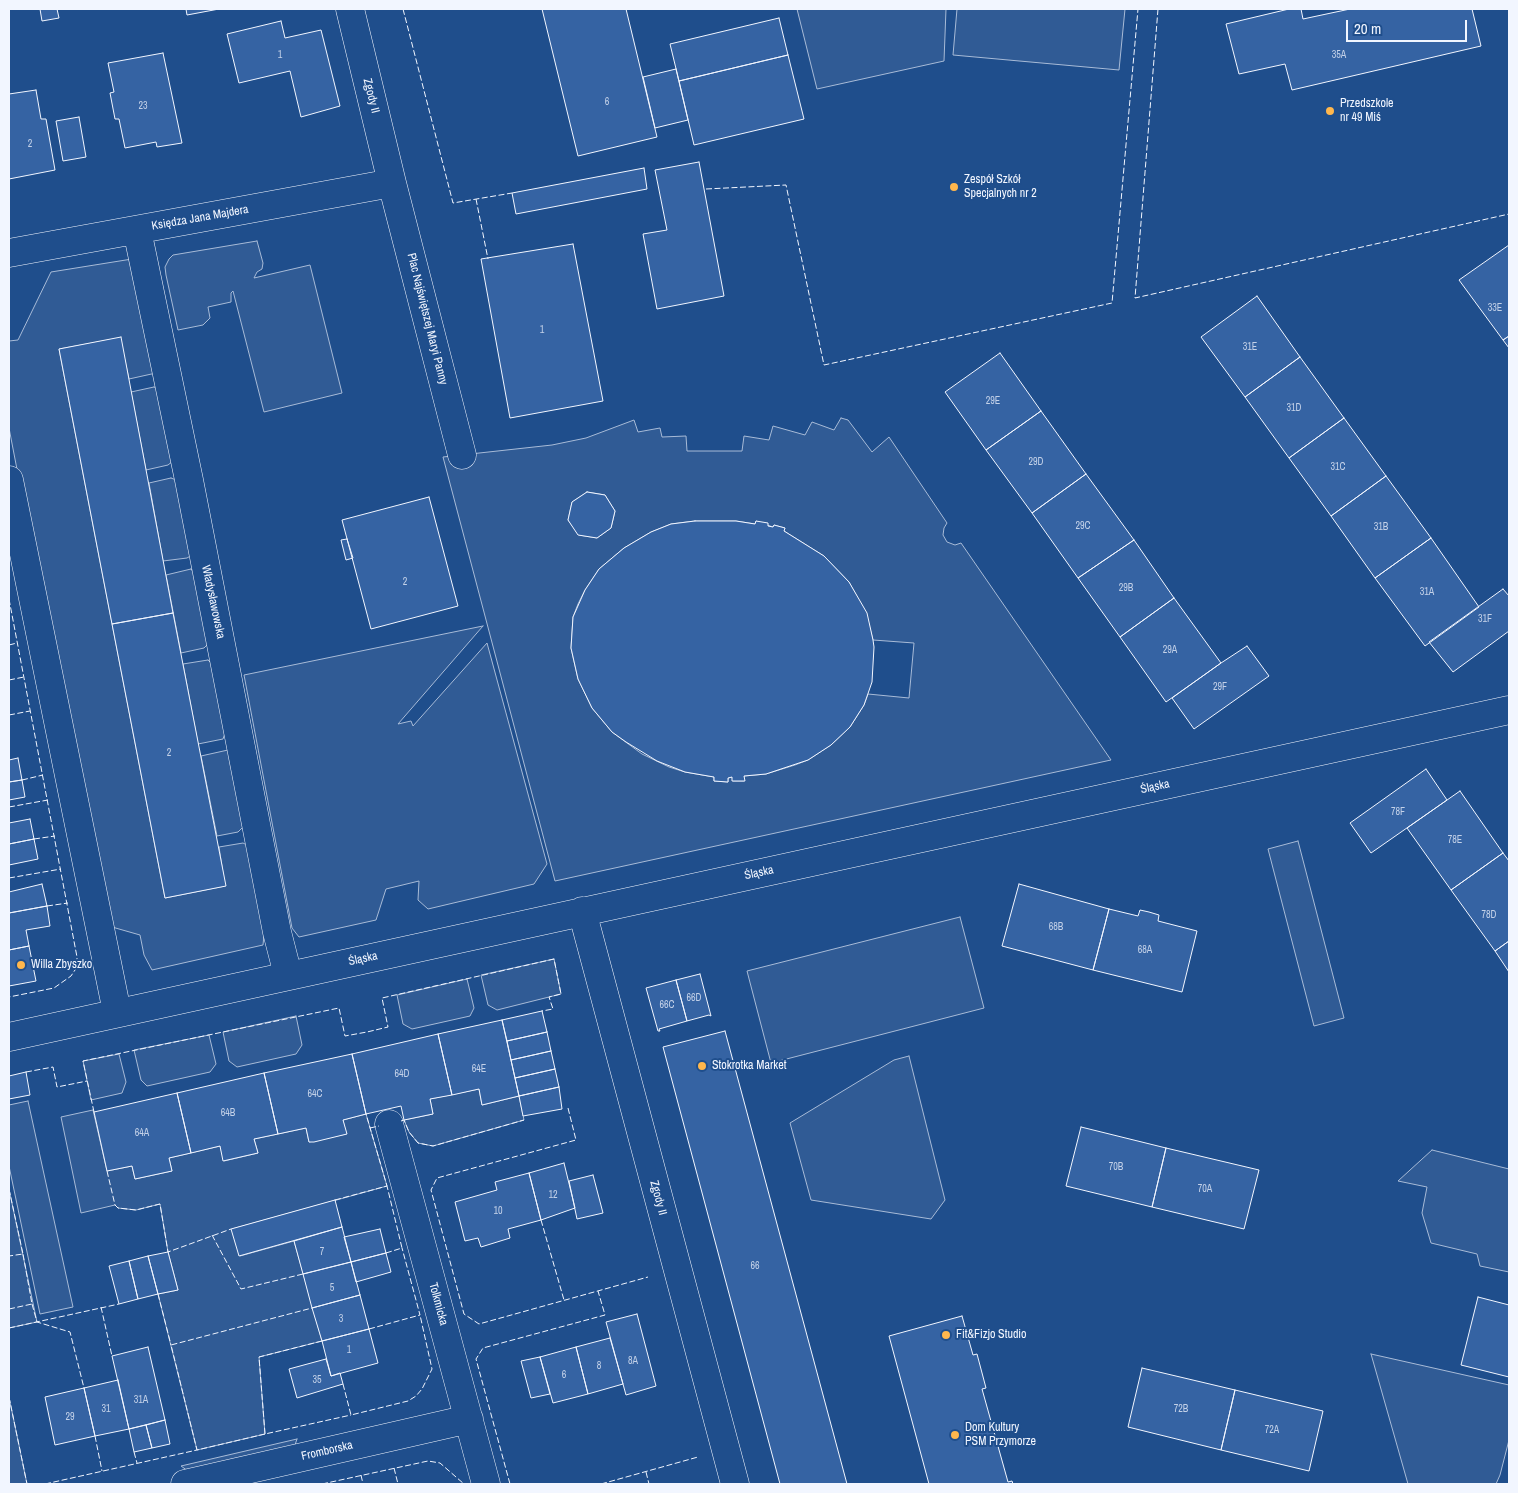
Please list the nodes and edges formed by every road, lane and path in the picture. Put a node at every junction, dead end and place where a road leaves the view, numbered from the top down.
1 (350, 9) edge
2 (392, 182) junction
3 (137, 230) junction
4 (9, 253) edge
5 (462, 455) dead end
6 (9, 480) edge
7 (1509, 710) edge
8 (582, 911) junction
9 (288, 975) junction
10 (117, 1012) junction
11 (9, 1037) edge
12 (389, 1124) dead end
13 (469, 1419) junction
14 (185, 1484) edge
15 (486, 1484) edge
16 (735, 1484) edge

1 - 2 street, Zgody II
2 - 3 street, Księdza Jana Majdera
2 - 5 street, Plac Najświętszej Maryi Panny
3 - 4 street, Księdza Jana Majdera
3 - 9 street, Władysławowska
6 - 10 street
7 - 8 street, Śląska
8 - 9 street, Śląska
8 - 16 street, Zgody II
9 - 10 street, Śląska
10 - 11 street, Śląska
12 - 13 street, Tolkmicka
13 - 14 street, Fromborska
13 - 15 street, Tolkmicka

